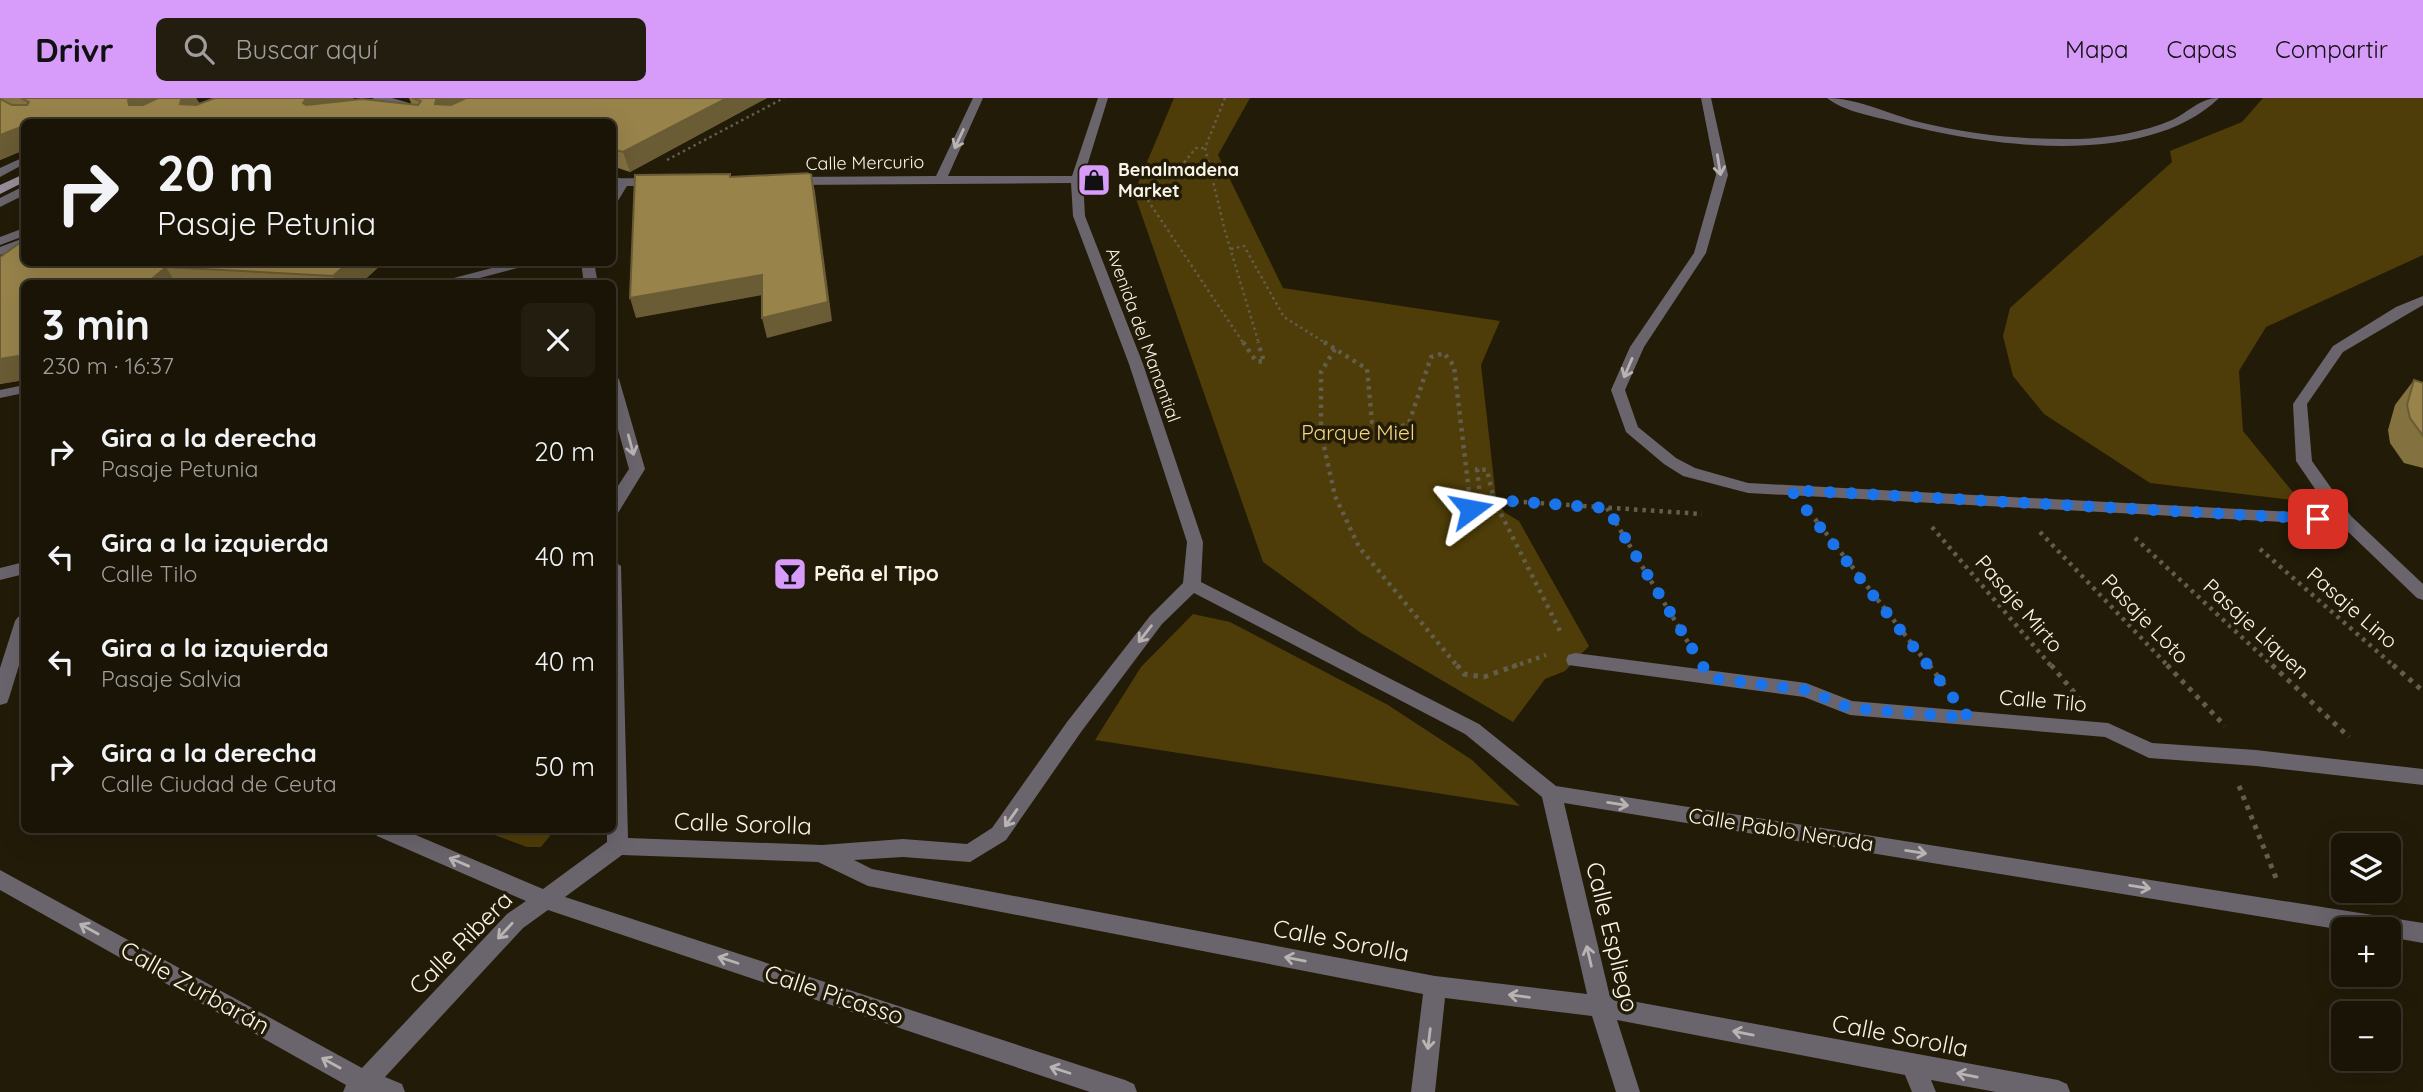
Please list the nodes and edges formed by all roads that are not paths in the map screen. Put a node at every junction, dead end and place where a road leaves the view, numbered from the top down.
1 (382, 98) edge
2 (459, 98) edge
3 (978, 98) edge
4 (1102, 98) edge
5 (1707, 98) edge
6 (1832, 98) edge
7 (2214, 98) edge
8 (413, 119) edge
9 (21, 162) edge
10 (0, 173) edge
11 (1077, 179) junction
12 (21, 180) edge
13 (940, 180) junction
14 (617, 181) edge
15 (774, 181) edge
16 (664, 182) edge
17 (0, 190) edge
18 (21, 192) edge
19 (0, 203) edge
20 (21, 233) edge
21 (0, 241) edge
22 (21, 243) edge
23 (0, 251) edge
24 (516, 266) edge
25 (455, 280) edge
26 (2423, 300) edge
27 (21, 390) edge
28 (616, 393) edge
29 (0, 394) edge
30 (616, 503) edge
31 (2345, 520) junction
32 (21, 569) edge
33 (0, 574) edge
34 (1192, 585) junction
35 (2423, 594) edge
36 (19, 658) edge
37 (1575, 660) road end
38 (0, 698) edge
39 (616, 772) edge
40 (2423, 777) edge
41 (1551, 793) junction
42 (391, 833) edge
43 (618, 846) junction
44 (821, 853) junction
45 (0, 879) edge
46 (544, 899) junction
47 (2423, 933) edge
48 (1435, 986) junction
49 (1601, 1006) junction
50 (1913, 1065) junction
51 (360, 1087) edge
52 (393, 1092) edge
53 (1125, 1092) edge
54 (1423, 1092) edge
55 (1628, 1092) edge
56 (1924, 1092) edge
57 (2058, 1092) edge

1 - 2 street
1 - 8 street
3 -> 13 street
4 - 11 street, Avenida del Manantial
5 -> 31 street
6 - 7 street
9 - 10 street
11 - 13 street, Calle Mercurio
11 - 34 street, Avenida del Manantial
12 - 17 main road
13 - 15 street, Calle Mercurio
14 - 16 street
18 - 19 street
20 - 21 street
22 - 23 street
24 - 25 street
26 - 31 street
27 - 29 street
28 -> 30 street
31 - 35 street
32 - 33 street
34 - 41 street, Calle Pablo Neruda
34 -> 44 street
36 - 38 street
37 - 40 street, Calle Tilo
39 - 43 street
41 -> 47 street, Calle Pablo Neruda
49 -> 41 street, Calle Espliego
46 -> 42 street, Calle Picasso
43 - 44 street, Calle Sorolla
43 - 46 street, Calle Ribera
48 -> 44 street, Calle Sorolla
51 -> 45 street, Calle Zurbarán
46 -> 51 street, Calle Ribera
53 -> 46 street, Calle Picasso
49 -> 48 street, Calle Sorolla
48 -> 54 street
50 -> 49 street, Calle Sorolla
49 - 55 street, Calle Espliego
50 - 56 street
57 -> 50 street, Calle Sorolla
51 - 52 street, Calle Zurbarán

